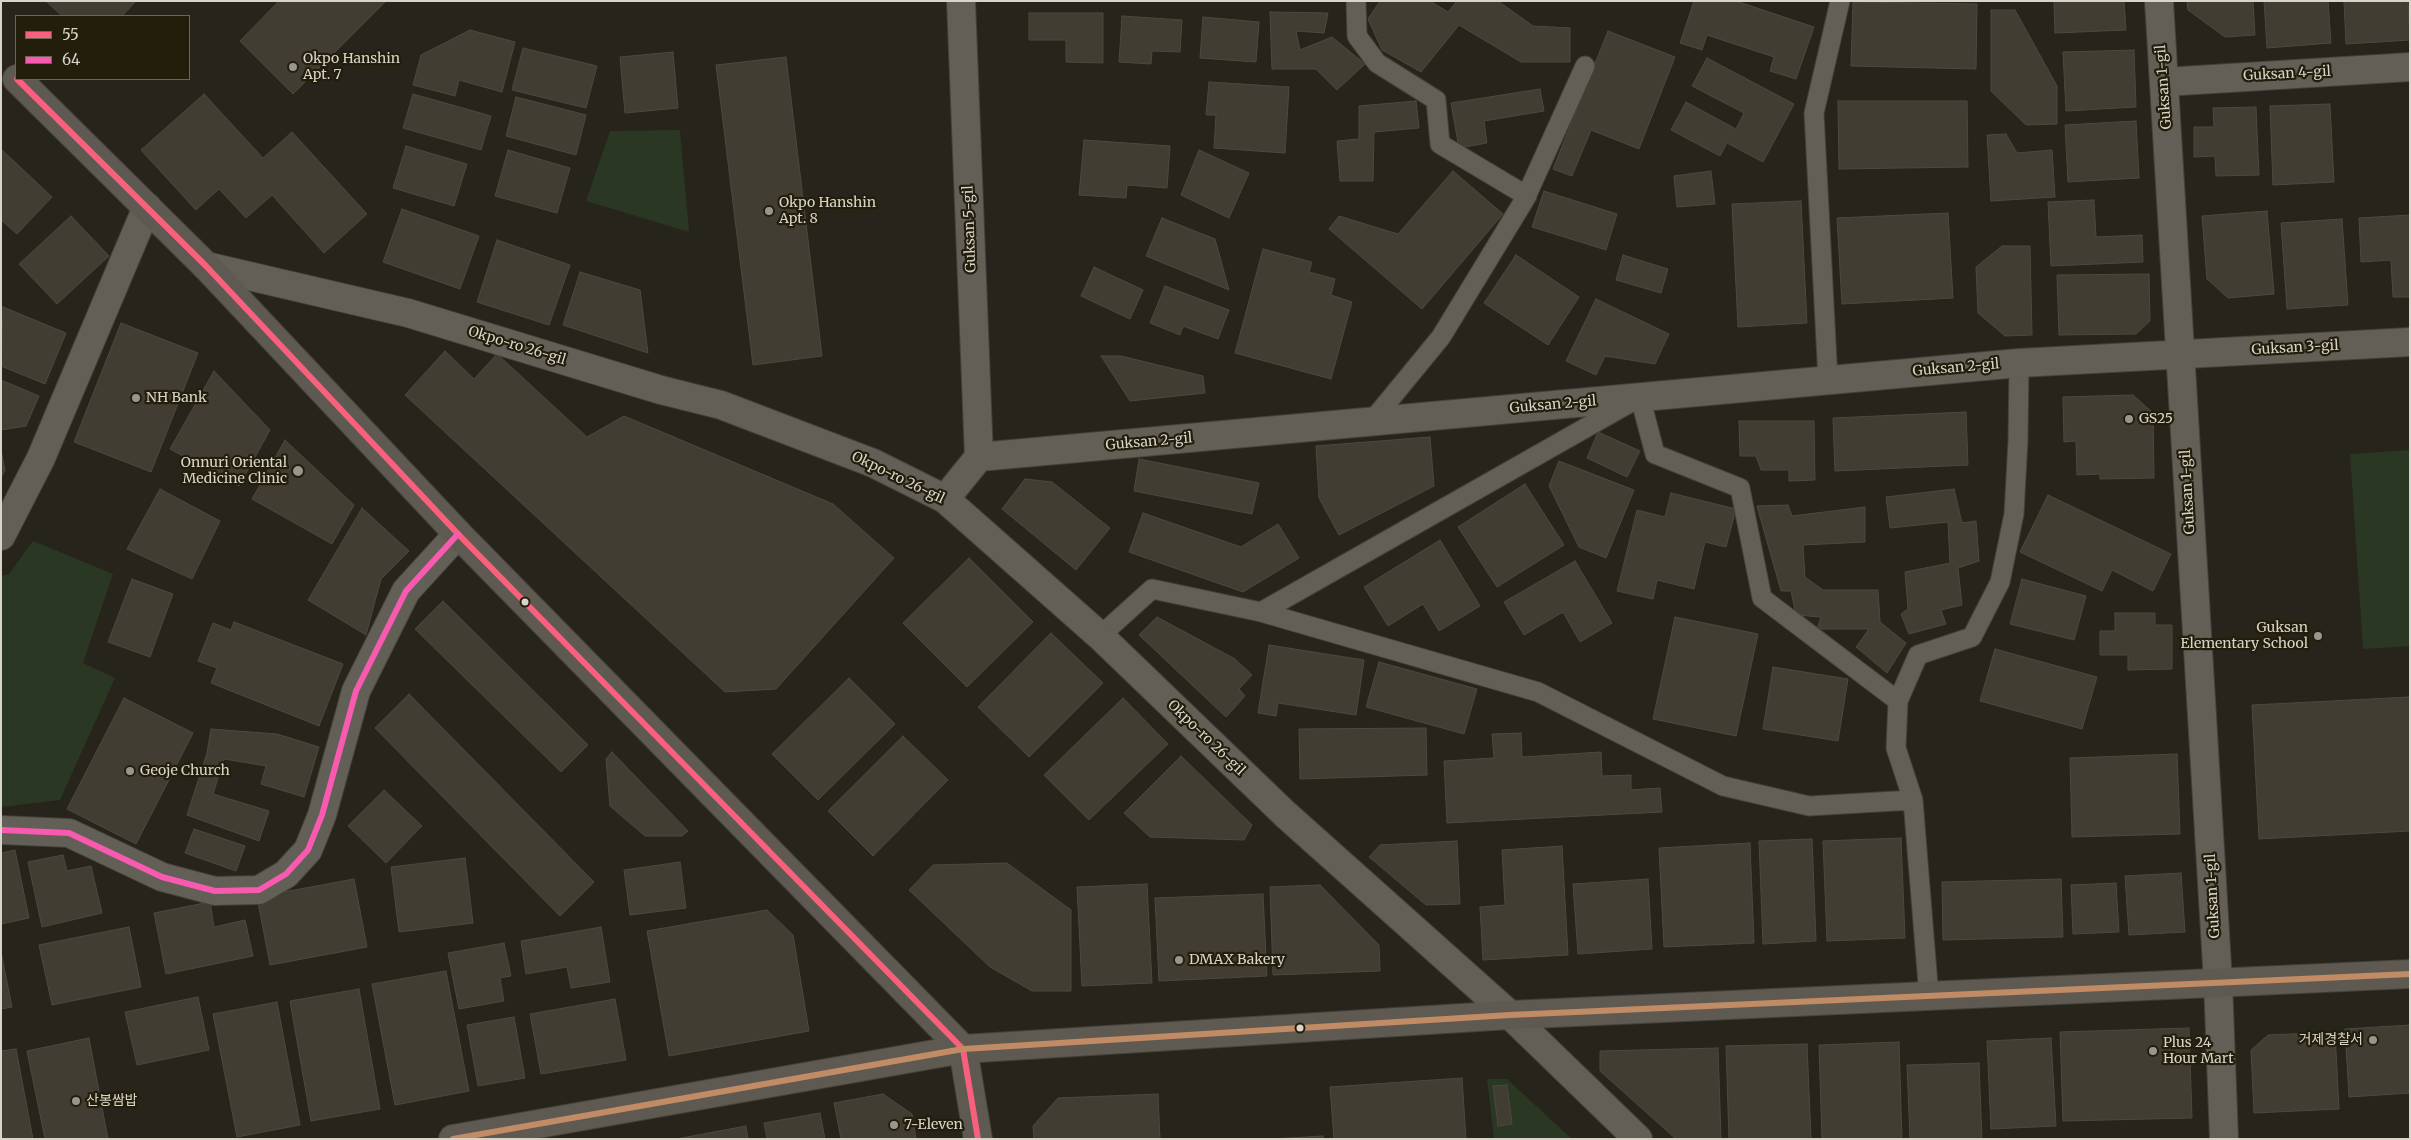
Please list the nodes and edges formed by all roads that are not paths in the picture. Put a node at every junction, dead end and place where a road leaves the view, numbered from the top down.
1 (960, 1) edge
2 (1356, 1) edge
3 (1840, 1) edge
4 (2159, 1) edge
5 (1, 64) edge
6 (1585, 66) dead end
7 (2410, 67) edge
8 (15, 77) edge
9 (18, 80) edge
10 (2164, 82) junction
11 (1527, 196) junction
12 (147, 207) junction
13 (206, 266) junction
14 (2410, 342) edge
15 (2180, 355) junction
16 (2019, 363) junction
17 (1828, 380) junction
18 (1640, 397) junction
19 (1372, 421) junction
20 (979, 457) junction
21 (945, 499) junction
22 (458, 534) junction
23 (1, 536) edge
24 (1261, 612) junction
25 (1100, 636) junction
26 (1898, 701) junction
27 (1913, 800) junction
28 (1, 830) edge
29 (2410, 974) edge
30 (2218, 982) junction
31 (1930, 997) junction
32 (1510, 1015) junction
33 (964, 1048) junction
34 (453, 1139) edge
35 (978, 1139) edge
36 (1638, 1139) edge
37 (2224, 1139) edge

1 - 20 street, Guksan 5-gil
2 - 11 lane
3 - 17 lane
4 - 10 street, Guksan 1-gil
5 - 8 street
6 - 11 lane
7 - 10 street, Guksan 4-gil
9 - 12 street
10 - 15 street, Guksan 1-gil
11 - 19 lane
12 - 13 street
12 - 23 street
13 - 21 street, Okpo-ro 26-gil
13 - 22 street
14 - 15 street, Guksan 3-gil
15 - 16 street, Guksan 2-gil
15 - 30 street, Guksan 1-gil
16 - 17 street, Guksan 2-gil
16 - 26 lane
17 - 18 street, Guksan 2-gil
18 - 19 street, Guksan 2-gil
18 - 24 lane
18 - 26 lane
19 - 20 street, Guksan 2-gil
20 - 21 street
21 - 25 street, Okpo-ro 26-gil
22 - 28 street
22 - 33 street
24 - 25 lane
24 - 27 lane
25 - 32 street, Okpo-ro 26-gil
26 - 27 lane
27 - 31 lane
29 - 30 street
30 - 31 street
30 - 37 street, Guksan 1-gil
31 - 32 street
32 - 33 street
32 - 36 street, Okpo-ro 26-gil
33 - 34 street
33 - 35 street

